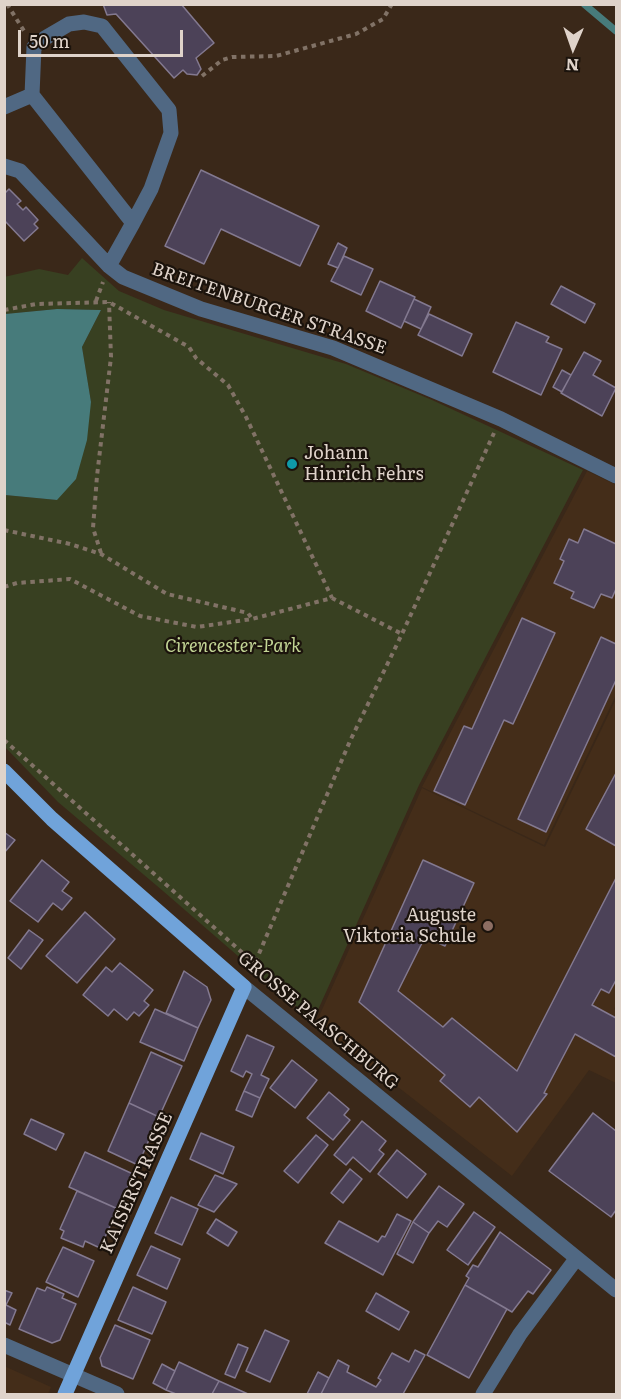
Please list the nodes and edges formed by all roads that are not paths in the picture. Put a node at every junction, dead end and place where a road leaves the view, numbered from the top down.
1 (32, 95) junction
2 (4, 107) edge
3 (4, 166) edge
4 (134, 223) junction
5 (109, 266) junction
6 (616, 476) edge
7 (4, 771) edge
8 (244, 987) junction
9 (576, 1259) junction
10 (616, 1290) edge
11 (4, 1345) edge
12 (74, 1375) junction
13 (65, 1395) edge
14 (117, 1395) edge
15 (483, 1395) edge

1 - 2 street
1 - 4 street
1 - 4 street
3 - 5 street, BREITENBURGER STRASSE
4 - 5 street
5 - 6 street, BREITENBURGER STRASSE
7 - 8 main road, GROSSE PAASCHBURG
8 - 9 street, GROSSE PAASCHBURG
8 - 12 main road, KAISERSTRASSE
9 - 10 street, GROSSE PAASCHBURG
9 - 15 street
11 - 12 street
12 - 13 main road, KAISERSTRASSE
12 - 14 street

